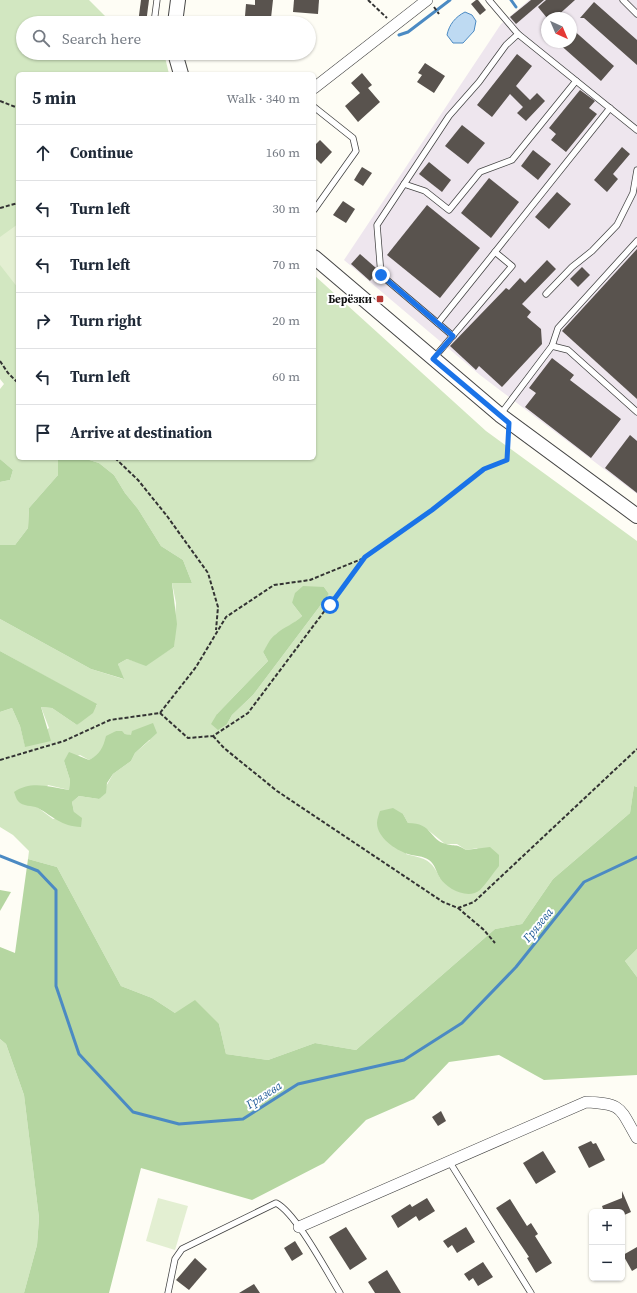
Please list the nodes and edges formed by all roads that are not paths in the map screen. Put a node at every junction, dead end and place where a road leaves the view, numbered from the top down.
1 (157, 0) edge
2 (178, 0) edge
3 (489, 0) edge
4 (623, 0) edge
5 (430, 4) edge
6 (637, 14) edge
7 (155, 16) edge
8 (176, 16) edge
9 (518, 34) junction
10 (177, 60) edge
11 (180, 72) edge
12 (576, 80) junction
13 (316, 86) edge
14 (610, 108) junction
15 (316, 109) edge
16 (637, 130) edge
17 (637, 170) edge
18 (404, 184) junction
19 (316, 207) edge
20 (637, 241) edge
21 (495, 252) junction
22 (316, 259) edge
23 (546, 294) dead end
24 (438, 323) junction
25 (453, 336) junction
26 (552, 346) junction
27 (436, 361) junction
28 (637, 412) edge
29 (501, 417) junction
30 (637, 516) edge
31 (637, 1138) edge
32 (449, 1161) junction
33 (299, 1227) junction
34 (168, 1293) edge
35 (340, 1293) edge
36 (531, 1293) edge

1 - 7 lane
2 - 8 street
3 - 9 lane
4 - 6 lane
5 - 13 street
9 - 12 lane
9 - 18 lane
10 - 11 street
12 - 14 lane
12 - 18 lane
14 - 16 lane
14 - 21 lane
15 - 19 lane
17 - 23 lane
18 - 24 lane
20 - 26 lane
21 - 24 lane
21 - 25 lane
22 - 27 street
24 - 25 lane
25 - 27 lane
26 - 28 lane
26 - 29 lane
27 - 29 street
29 - 30 street
31 - 32 street
32 - 33 street
32 - 36 lane
33 - 34 lane
33 - 35 lane

